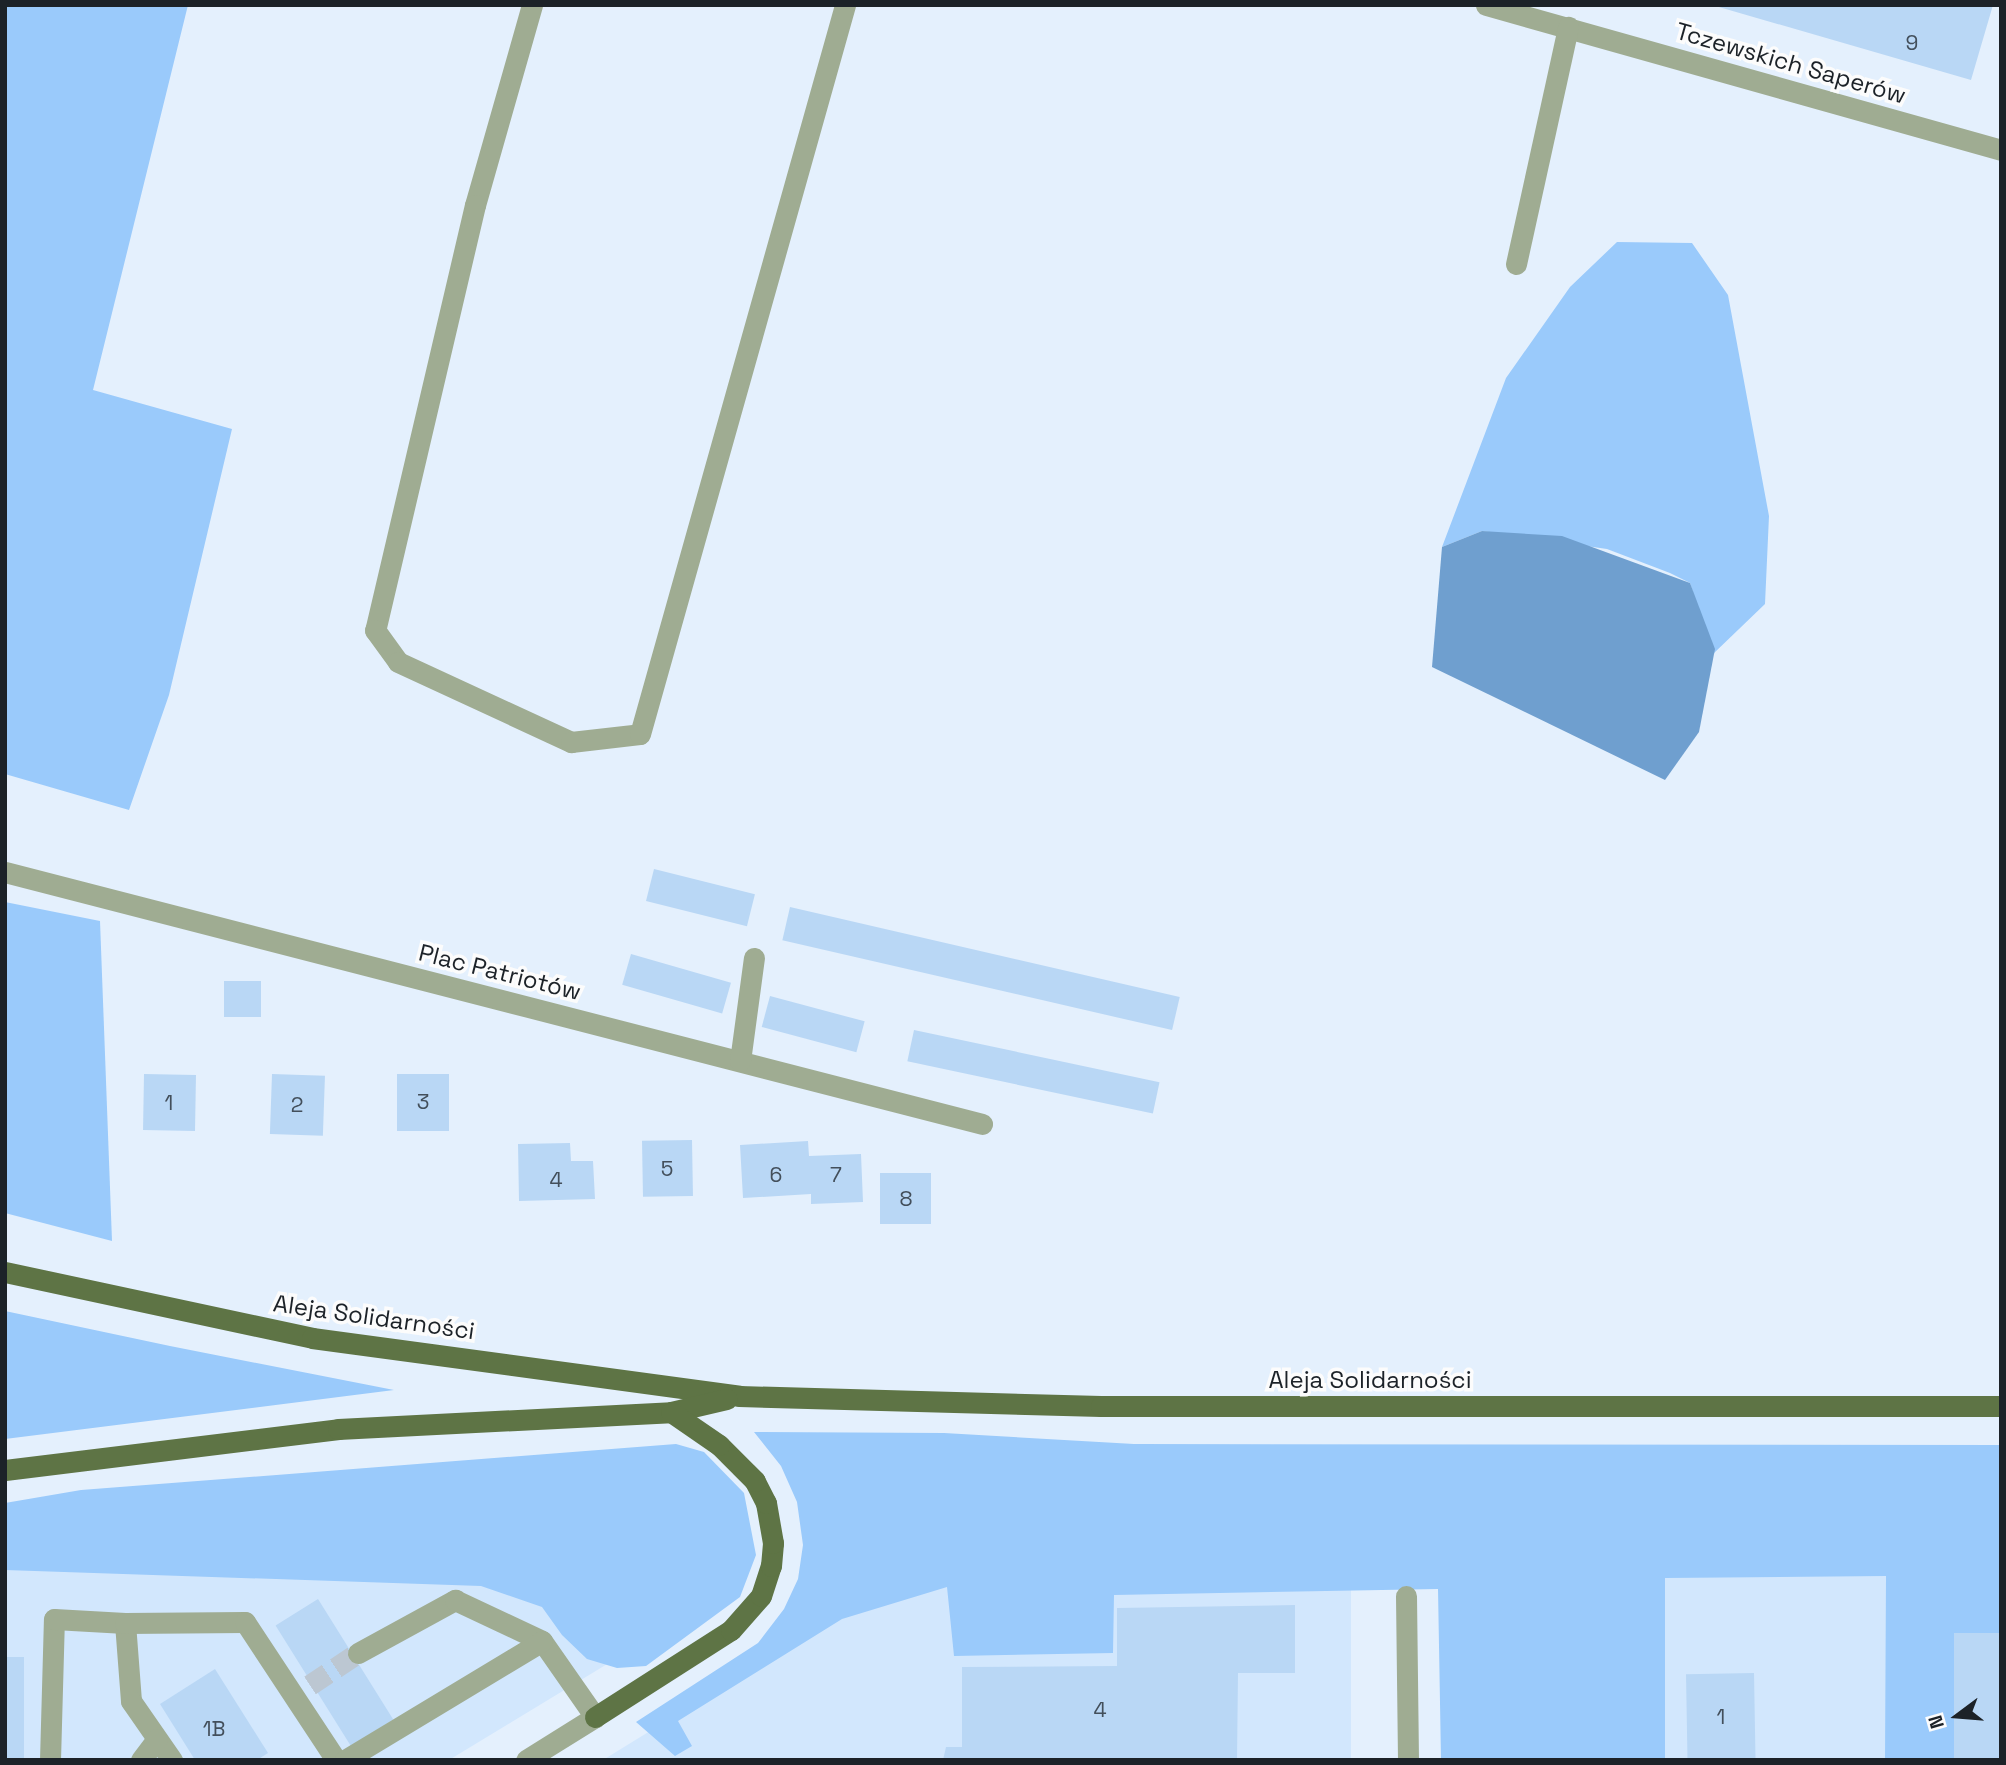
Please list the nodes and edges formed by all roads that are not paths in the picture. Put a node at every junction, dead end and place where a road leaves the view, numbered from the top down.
1 (532, 5) edge
2 (845, 5) edge
3 (1486, 5) edge
4 (1568, 27) junction
5 (2001, 150) edge
6 (1516, 264) dead end
7 (5, 872) edge
8 (754, 958) dead end
9 (740, 1061) junction
10 (982, 1124) dead end
11 (5, 1272) edge
12 (739, 1396) junction
13 (2001, 1406) edge
14 (671, 1412) junction
15 (5, 1470) edge
16 (1406, 1596) dead end
17 (125, 1623) junction
18 (542, 1641) junction
19 (358, 1653) tunnel mouth
20 (595, 1717) junction
21 (157, 1739) junction
22 (50, 1760) edge
23 (141, 1760) edge
24 (172, 1760) edge
25 (336, 1760) edge
26 (345, 1760) edge
27 (526, 1760) edge
28 (1408, 1760) edge

1 - 2 street
3 - 4 street, Tczewskich Saperów
4 - 5 street, Tczewskich Saperów
4 - 6 street
7 - 9 street, Plac Patriotów
8 - 9 street
9 - 10 street, Plac Patriotów
11 - 12 main road, Aleja Solidarności
12 - 13 main road, Aleja Solidarności
12 - 14 main road, Aleja Solidarności
14 - 15 main road, Aleja Solidarności
14 - 20 main road
16 - 28 street
17 - 21 street
17 - 22 street
17 - 25 street
18 - 19 street
18 - 20 street
18 - 26 street
20 - 27 street
21 - 23 street
21 - 24 street

